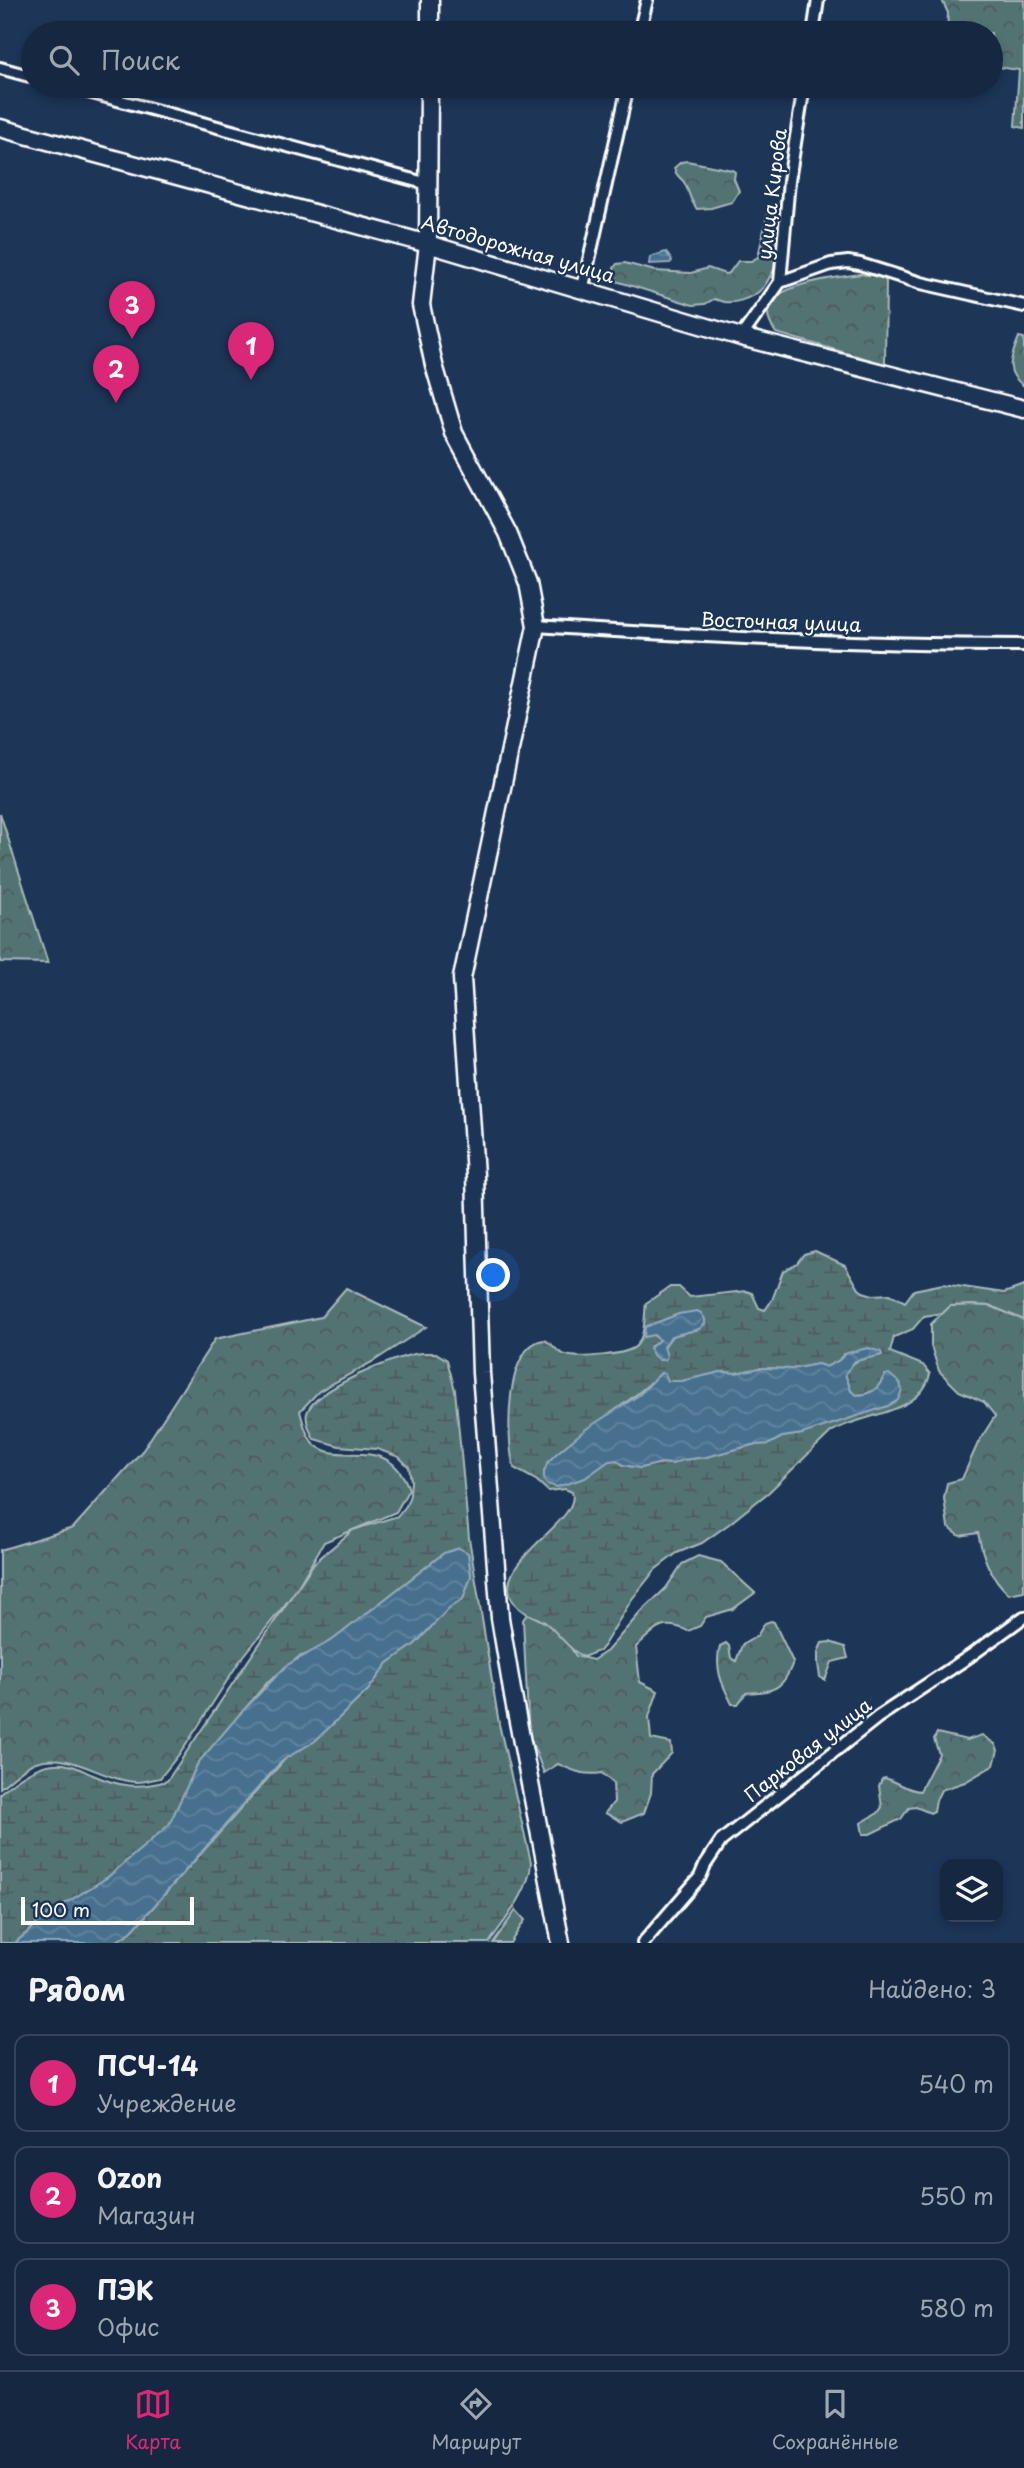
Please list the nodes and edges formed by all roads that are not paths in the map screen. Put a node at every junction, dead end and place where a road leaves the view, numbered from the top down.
1 (430, 0) edge
2 (647, 0) edge
3 (818, 0) edge
4 (430, 21) edge
5 (642, 21) edge
6 (815, 21) edge
7 (0, 68) edge
8 (21, 74) edge
9 (110, 98) edge
10 (429, 98) edge
11 (625, 98) edge
12 (802, 98) edge
13 (0, 128) edge
14 (428, 184) junction
15 (428, 244) junction
16 (779, 282) junction
17 (582, 290) junction
18 (1024, 306) edge
19 (741, 337) junction
20 (1024, 409) edge
21 (536, 626) junction
22 (1024, 645) edge
23 (1024, 1617) edge
24 (561, 1943) edge
25 (643, 1943) edge

1 - 4 street
2 - 5 street
3 - 6 street
7 - 8 street
9 - 14 street, Автодорожная улица
10 - 14 street
11 - 17 street
12 - 16 street, улица Кирова
13 - 15 street, Автодорожная улица
14 - 15 street
15 - 17 street, Автодорожная улица
15 - 21 street
16 - 18 street
16 - 19 street, улица Кирова
17 - 19 street, Автодорожная улица
19 - 20 street, Автодорожная улица
21 - 22 street, Восточная улица
21 - 24 street
23 - 25 street, Парковая улица

